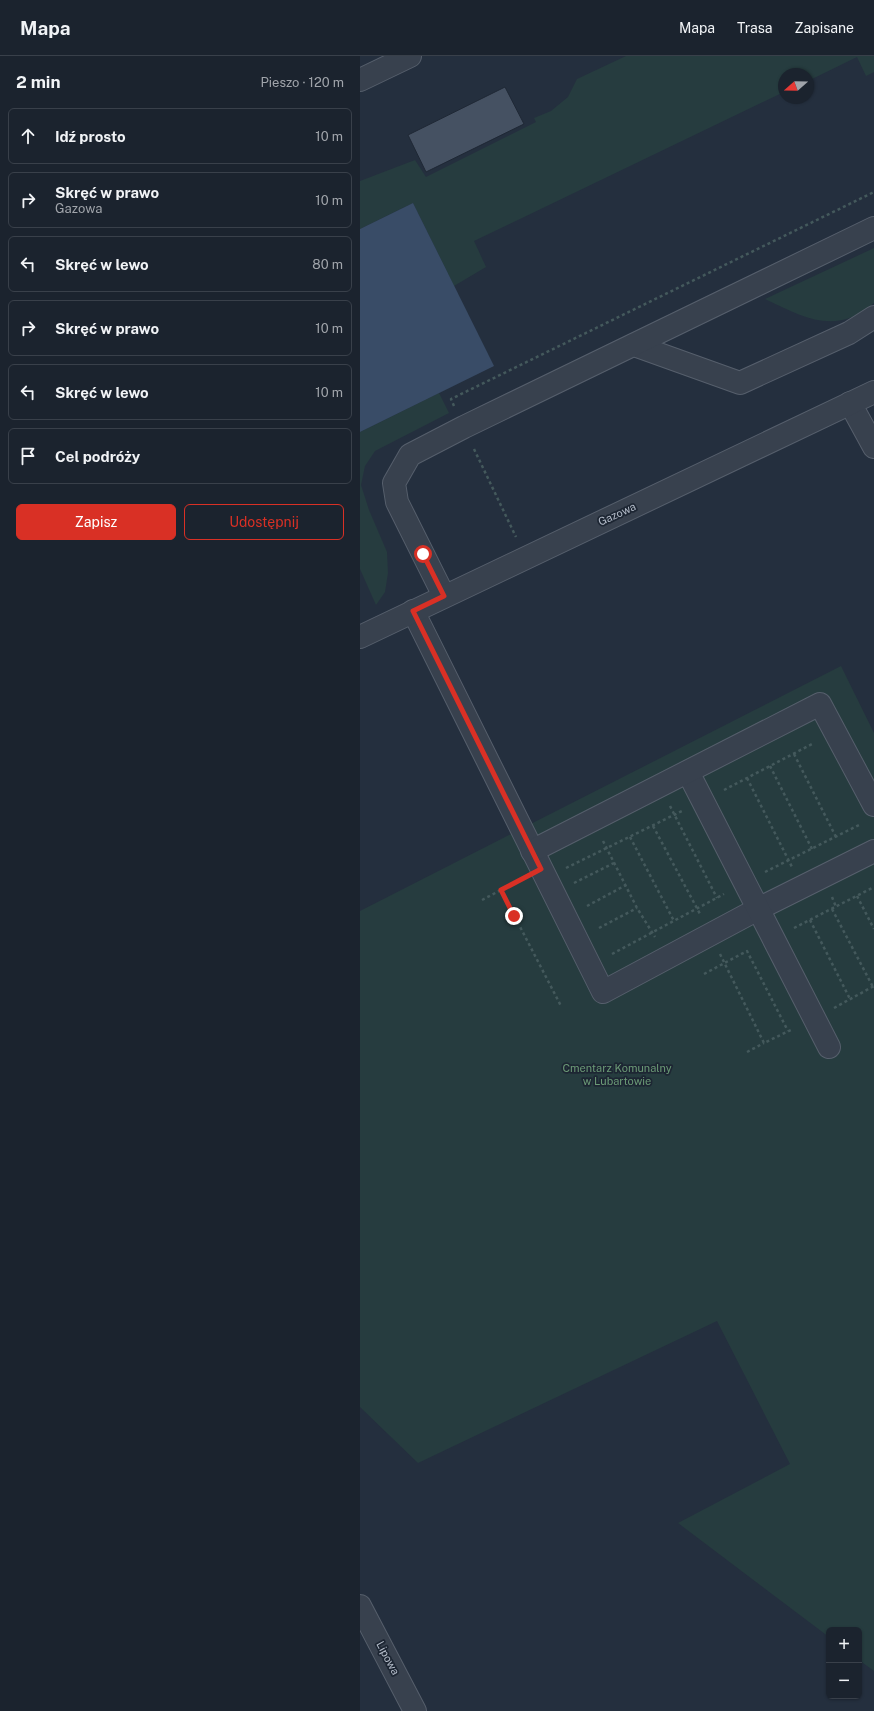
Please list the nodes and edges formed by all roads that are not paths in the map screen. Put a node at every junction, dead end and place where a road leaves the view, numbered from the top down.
1 (410, 56) edge
2 (360, 80) edge
3 (874, 228) edge
4 (874, 317) edge
5 (634, 345) junction
6 (874, 392) edge
7 (850, 403) junction
8 (874, 447) edge
9 (444, 596) junction
10 (413, 611) junction
11 (360, 637) edge
12 (688, 772) junction
13 (874, 805) edge
14 (874, 851) edge
15 (537, 860) junction
16 (758, 909) junction
17 (829, 1047) dead end
18 (360, 1606) edge
19 (415, 1711) edge

1 - 2 street
3 - 5 street
4 - 5 street
5 - 9 street
6 - 7 street, Gazowa
7 - 8 street
7 - 9 street, Gazowa
9 - 10 street, Gazowa
10 - 11 street, Gazowa
10 - 15 street
12 - 13 street
12 - 15 street
12 - 16 street
14 - 16 street
15 - 16 street
16 - 17 street
18 - 19 street, Lipowa

